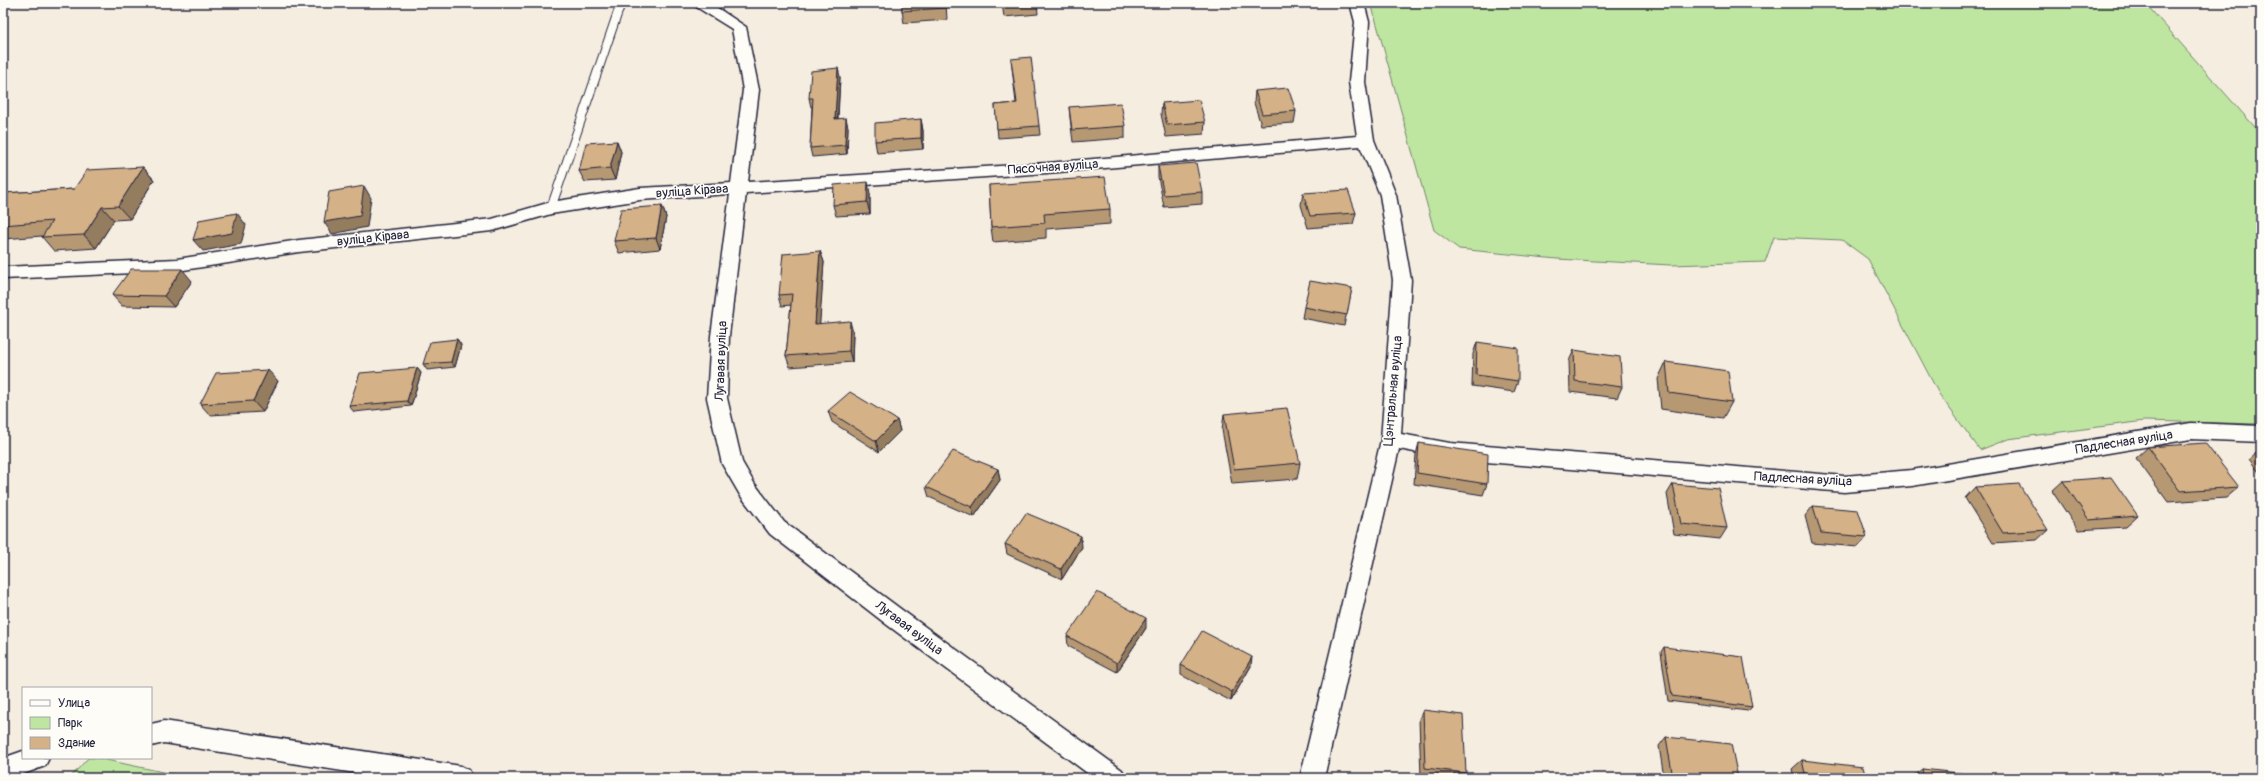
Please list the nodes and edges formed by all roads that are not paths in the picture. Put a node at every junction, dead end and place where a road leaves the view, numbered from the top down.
1 (621, 3) edge
2 (1357, 3) edge
3 (704, 4) edge
4 (1366, 140) junction
5 (740, 188) junction
6 (551, 208) junction
7 (3, 273) edge
8 (2261, 434) edge
9 (1391, 440) junction
10 (152, 735) edge
11 (34, 759) edge
12 (3, 770) edge
13 (461, 778) edge
14 (1112, 778) edge
15 (1312, 778) edge

1 - 6 lane
2 - 4 street, Цэнтральная вуліца
3 - 5 street, Лугавая вуліца
4 - 5 street, Пясочная вуліца
4 - 9 street, Цэнтральная вуліца
5 - 6 street, вуліца Кірава
5 - 14 street, Лугавая вуліца
6 - 7 street, вуліца Кірава
8 - 9 street, Падлесная вуліца
9 - 15 street, Цэнтральная вуліца
10 - 13 street
11 - 12 street

